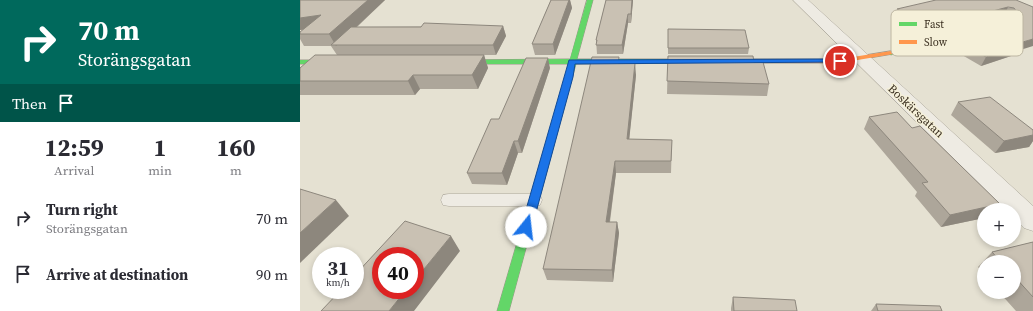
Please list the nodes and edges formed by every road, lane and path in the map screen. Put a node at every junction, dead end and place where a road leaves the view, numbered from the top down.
1 (590, 0) edge
2 (800, 0) edge
3 (891, 53) edge
4 (861, 58) junction
5 (300, 62) edge
6 (348, 62) edge
7 (450, 62) edge
8 (572, 62) junction
9 (448, 200) dead end
10 (534, 200) junction
11 (1033, 221) edge
12 (502, 311) edge

1 - 8 street
2 - 4 street, Boskärsgatan
3 - 4 street
4 - 8 street
4 - 11 street, Boskärsgatan
5 - 6 street
7 - 8 street
8 - 10 street
9 - 10 lane
10 - 12 street

